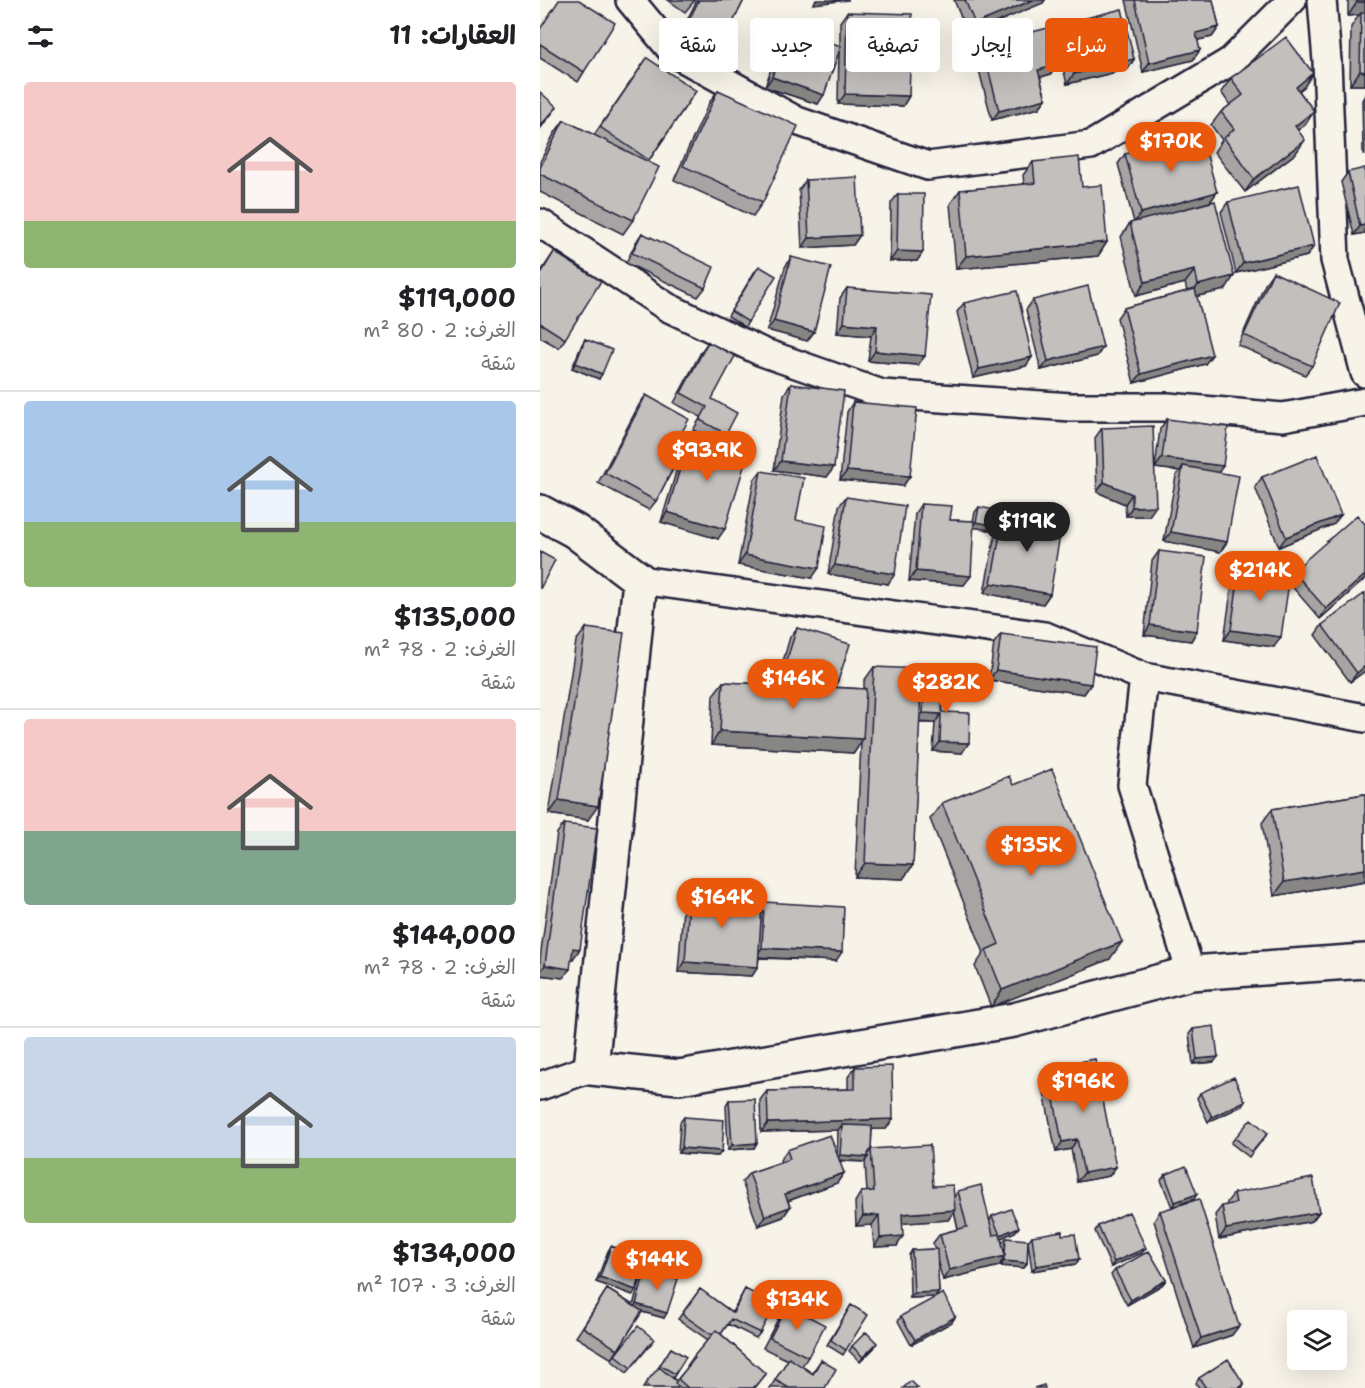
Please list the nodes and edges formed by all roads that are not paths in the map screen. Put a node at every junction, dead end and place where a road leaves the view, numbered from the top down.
1 (630, 0) edge
2 (1292, 0) edge
3 (1322, 0) edge
4 (540, 223) edge
5 (1365, 373) edge
6 (1365, 402) edge
7 (540, 512) edge
8 (640, 580) junction
9 (1144, 676) junction
10 (1365, 718) edge
11 (1365, 961) edge
12 (1191, 973) junction
13 (591, 1068) junction
14 (540, 1086) edge

1 - 2 street
3 - 5 street
4 - 6 street
7 - 8 street
8 - 9 street
8 - 13 street
9 - 10 street
9 - 12 street
11 - 12 street
12 - 13 street
13 - 14 street

